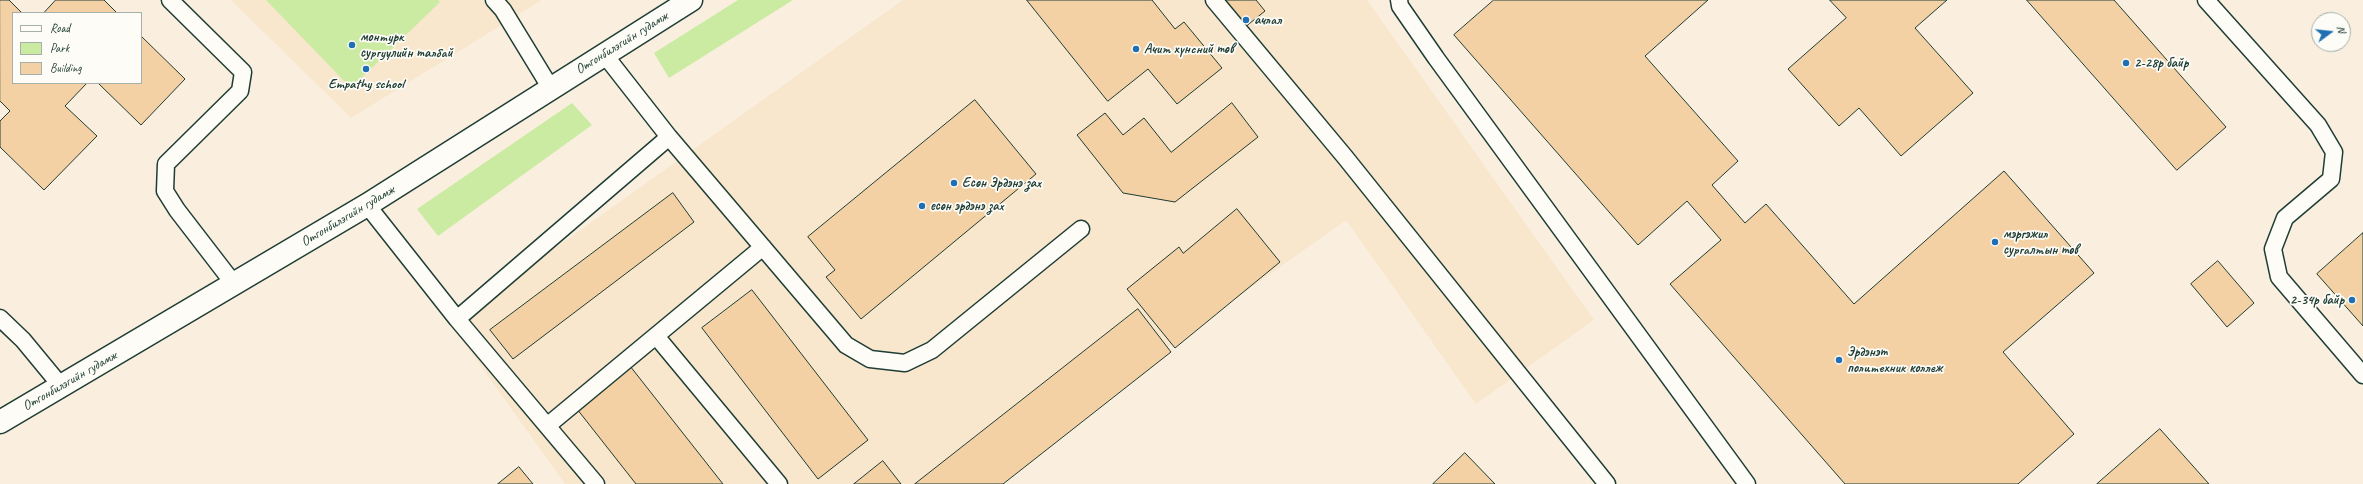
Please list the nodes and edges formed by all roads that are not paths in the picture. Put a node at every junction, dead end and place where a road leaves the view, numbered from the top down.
1 (170, 0) edge
2 (691, 0) edge
3 (1214, 0) edge
4 (1399, 0) edge
5 (2206, 0) edge
6 (503, 3) edge
7 (604, 54) junction
8 (550, 87) junction
9 (669, 137) junction
10 (367, 205) junction
11 (1081, 229) dead end
12 (763, 247) junction
13 (234, 284) junction
14 (0, 318) edge
15 (457, 319) junction
16 (656, 336) junction
17 (2363, 375) edge
18 (61, 386) junction
19 (0, 422) edge
20 (548, 426) junction
21 (596, 484) edge
22 (779, 484) edge
23 (1607, 484) edge
24 (1746, 484) edge

1 - 13 lane
2 - 7 street, Отгонбилэгийн гудамж
3 - 23 lane
4 - 24 lane
5 - 17 lane
6 - 8 lane
7 - 8 street, Отгонбилэгийн гудамж
7 - 9 lane
8 - 10 street, Отгонбилэгийн гудамж
9 - 12 lane
9 - 15 lane
10 - 13 street, Отгонбилэгийн гудамж
10 - 15 lane
11 - 12 lane
12 - 16 lane
13 - 18 street, Отгонбилэгийн гудамж
14 - 18 lane
15 - 20 lane
16 - 20 lane
16 - 22 lane
18 - 19 street, Отгонбилэгийн гудамж
20 - 21 lane

